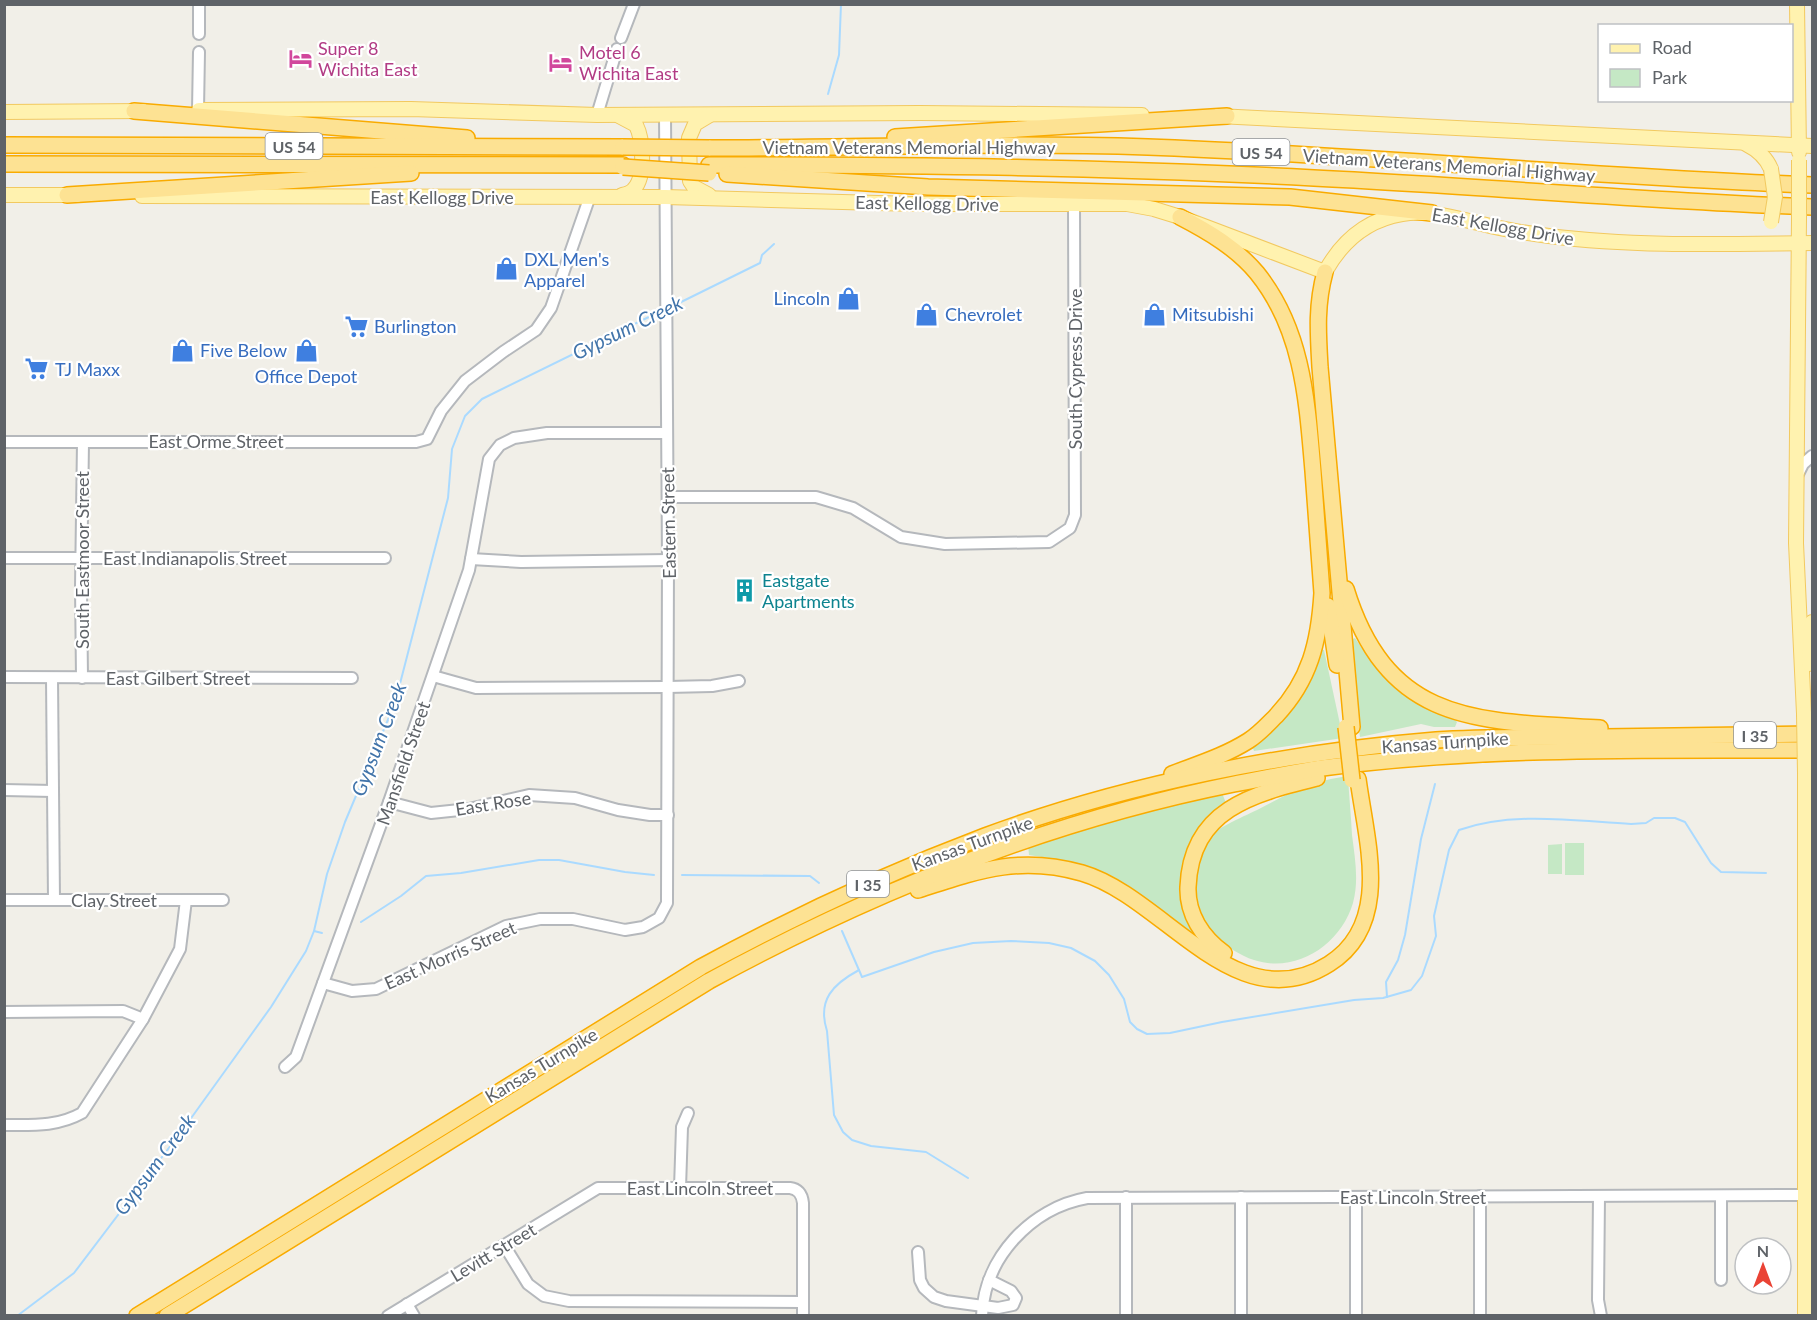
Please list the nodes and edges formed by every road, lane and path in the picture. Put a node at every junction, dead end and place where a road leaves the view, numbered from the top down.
1 (199, 4) edge
2 (634, 4) edge
3 (1797, 4) edge
4 (199, 34) dead end
5 (199, 52) dead end
6 (198, 110) junction
7 (134, 111) junction
8 (4, 112) edge
9 (665, 114) junction
10 (712, 114) junction
11 (597, 115) junction
12 (614, 115) junction
13 (1227, 116) junction
14 (1743, 143) junction
15 (4, 145) edge
16 (1806, 146) edge
17 (584, 147) junction
18 (736, 148) junction
19 (4, 164) edge
20 (546, 165) junction
21 (709, 169) junction
22 (1812, 185) edge
23 (4, 195) edge
24 (67, 195) junction
25 (590, 196) junction
26 (617, 196) junction
27 (665, 196) junction
28 (713, 197) junction
29 (1074, 204) junction
30 (1812, 207) edge
31 (1432, 213) junction
32 (1180, 217) junction
33 (1743, 243) junction
34 (1806, 243) edge
35 (1325, 272) junction
36 (667, 433) junction
37 (4, 442) edge
38 (83, 442) junction
39 (1812, 456) edge
40 (1797, 474) junction
41 (668, 497) junction
42 (1318, 537) junction
43 (4, 558) edge
44 (385, 558) dead end
45 (81, 559) junction
46 (471, 559) junction
47 (668, 560) junction
48 (1337, 562) junction
49 (1812, 622) edge
50 (433, 676) junction
51 (4, 677) edge
52 (52, 678) junction
53 (82, 678) junction
54 (352, 678) dead end
55 (739, 681) dead end
56 (668, 687) junction
57 (1804, 714) junction
58 (1349, 727) junction
59 (1812, 734) edge
60 (1698, 735) junction
61 (1812, 750) edge
62 (1386, 761) junction
63 (1355, 780) junction
64 (4, 790) edge
65 (53, 791) junction
66 (1112, 796) junction
67 (389, 802) junction
68 (668, 815) junction
69 (4, 900) edge
70 (54, 900) junction
71 (186, 900) junction
72 (223, 900) dead end
73 (840, 914) junction
74 (649, 924) joint
75 (322, 983) junction
76 (4, 1012) edge
77 (143, 1019) junction
78 (285, 1067) dead end
79 (688, 1113) dead end
80 (4, 1125) edge
81 (598, 1188) joint
82 (680, 1188) junction
83 (1805, 1195) junction
84 (1480, 1196) junction
85 (1599, 1196) junction
86 (1720, 1196) junction
87 (1126, 1197) junction
88 (1241, 1197) junction
89 (1356, 1197) junction
90 (504, 1245) junction
91 (918, 1252) dead end
92 (989, 1280) junction
93 (1721, 1280) dead end
94 (803, 1302) junction
95 (407, 1304) junction
96 (983, 1310) edge
97 (136, 1316) edge
98 (167, 1316) edge
99 (388, 1316) edge
100 (414, 1316) edge
101 (803, 1316) edge
102 (1126, 1316) edge
103 (1241, 1316) edge
104 (1356, 1316) edge
105 (1480, 1316) edge
106 (1601, 1316) edge
107 (1805, 1316) edge

1 - 4 street
2 - 11 street
3 - 16 main road
5 - 6 street
6 - 7 main road
6 - 11 main road
7 - 8 main road
7 - 17 highway
9 - 10 main road
9 - 12 main road
9 - 27 street, Eastern Street
10 - 13 main road
10 - 28 main road
11 - 12 main road
12 - 26 main road
13 - 14 main road
13 - 18 highway
14 - 16 main road
14 - 33 main road, bridge
15 - 17 highway, Vietnam Veterans Memorial Highway / US 54
16 - 34 main road, bridge
17 - 18 highway, Vietnam Veterans Memorial Highway / US 54, bridge
18 - 22 highway, Vietnam Veterans Memorial Highway / US 54
19 - 20 highway, Vietnam Veterans Memorial Highway / US 54
20 - 21 highway, Vietnam Veterans Memorial Highway / US 54, bridge
20 - 24 highway
21 - 30 highway, Vietnam Veterans Memorial Highway / US 54
21 - 31 highway
23 - 24 main road, East Kellogg Drive
24 - 25 main road, East Kellogg Drive
25 - 26 main road, East Kellogg Drive
25 - 38 street, East Orme Street
26 - 27 main road, East Kellogg Drive
27 - 28 main road, East Kellogg Drive
27 - 36 street, Eastern Street
28 - 29 main road, East Kellogg Drive
29 - 32 main road, East Kellogg Drive
29 - 41 street, South Cypress Drive
31 - 33 main road, East Kellogg Drive
31 - 35 main road, East Kellogg Drive
32 - 35 main road, East Kellogg Drive
32 - 42 highway
33 - 34 main road, East Kellogg Drive
34 - 40 main road
35 - 48 highway
36 - 41 street, Eastern Street
36 - 46 street, Mansfield Street
37 - 38 street, East Orme Street
38 - 45 street, South Eastmoor Street
39 - 40 street
40 - 57 main road
41 - 47 street, Eastern Street
42 - 58 highway
42 - 66 highway
43 - 45 street, East Indianapolis Street
44 - 45 street, East Indianapolis Street
45 - 53 street, South Eastmoor Street
46 - 47 street
46 - 50 street, Mansfield Street
47 - 56 street, Eastern Street
48 - 58 highway
48 - 60 highway
49 - 57 main road
50 - 56 street
50 - 67 street, Mansfield Street
51 - 52 street, East Gilbert Street
52 - 53 street, East Gilbert Street
52 - 65 street
53 - 54 street, East Gilbert Street
55 - 56 street
56 - 68 street, Eastern Street
57 - 83 main road, bridge
58 - 63 highway
59 - 60 highway, Kansas Turnpike / I 35
60 - 66 highway, Kansas Turnpike / I 35
61 - 62 highway, Kansas Turnpike / I 35
62 - 63 highway
62 - 73 highway, Kansas Turnpike / I 35
63 - 73 highway
64 - 65 street
65 - 70 street
66 - 97 highway, Kansas Turnpike / I 35
67 - 68 street, East Rose
67 - 75 street, Mansfield Street
68 - 74 street, Eastern Street
69 - 70 street, Clay Street
70 - 71 street, Clay Street
71 - 72 street, Clay Street
71 - 77 street
73 - 98 highway, Kansas Turnpike / I 35
74 - 75 street, East Morris Street
75 - 78 street, Mansfield Street
76 - 77 street
77 - 80 street
79 - 82 street
81 - 82 street, East Lincoln Street
81 - 90 street, Levitt Street
82 - 94 street, East Lincoln Street
83 - 86 street, East Lincoln Street
83 - 107 main road
84 - 85 street, East Lincoln Street
84 - 89 street, East Lincoln Street
84 - 105 street
85 - 86 street, East Lincoln Street
85 - 106 street
86 - 93 street
87 - 88 street, East Lincoln Street
87 - 92 street, East Lincoln Street
87 - 102 street
88 - 89 street, East Lincoln Street
88 - 103 street
89 - 104 street
90 - 94 street
90 - 95 street, Levitt Street
91 - 96 street
92 - 96 street, East Lincoln Street
92 - 96 street
94 - 101 street
95 - 99 street, Levitt Street
95 - 100 street

